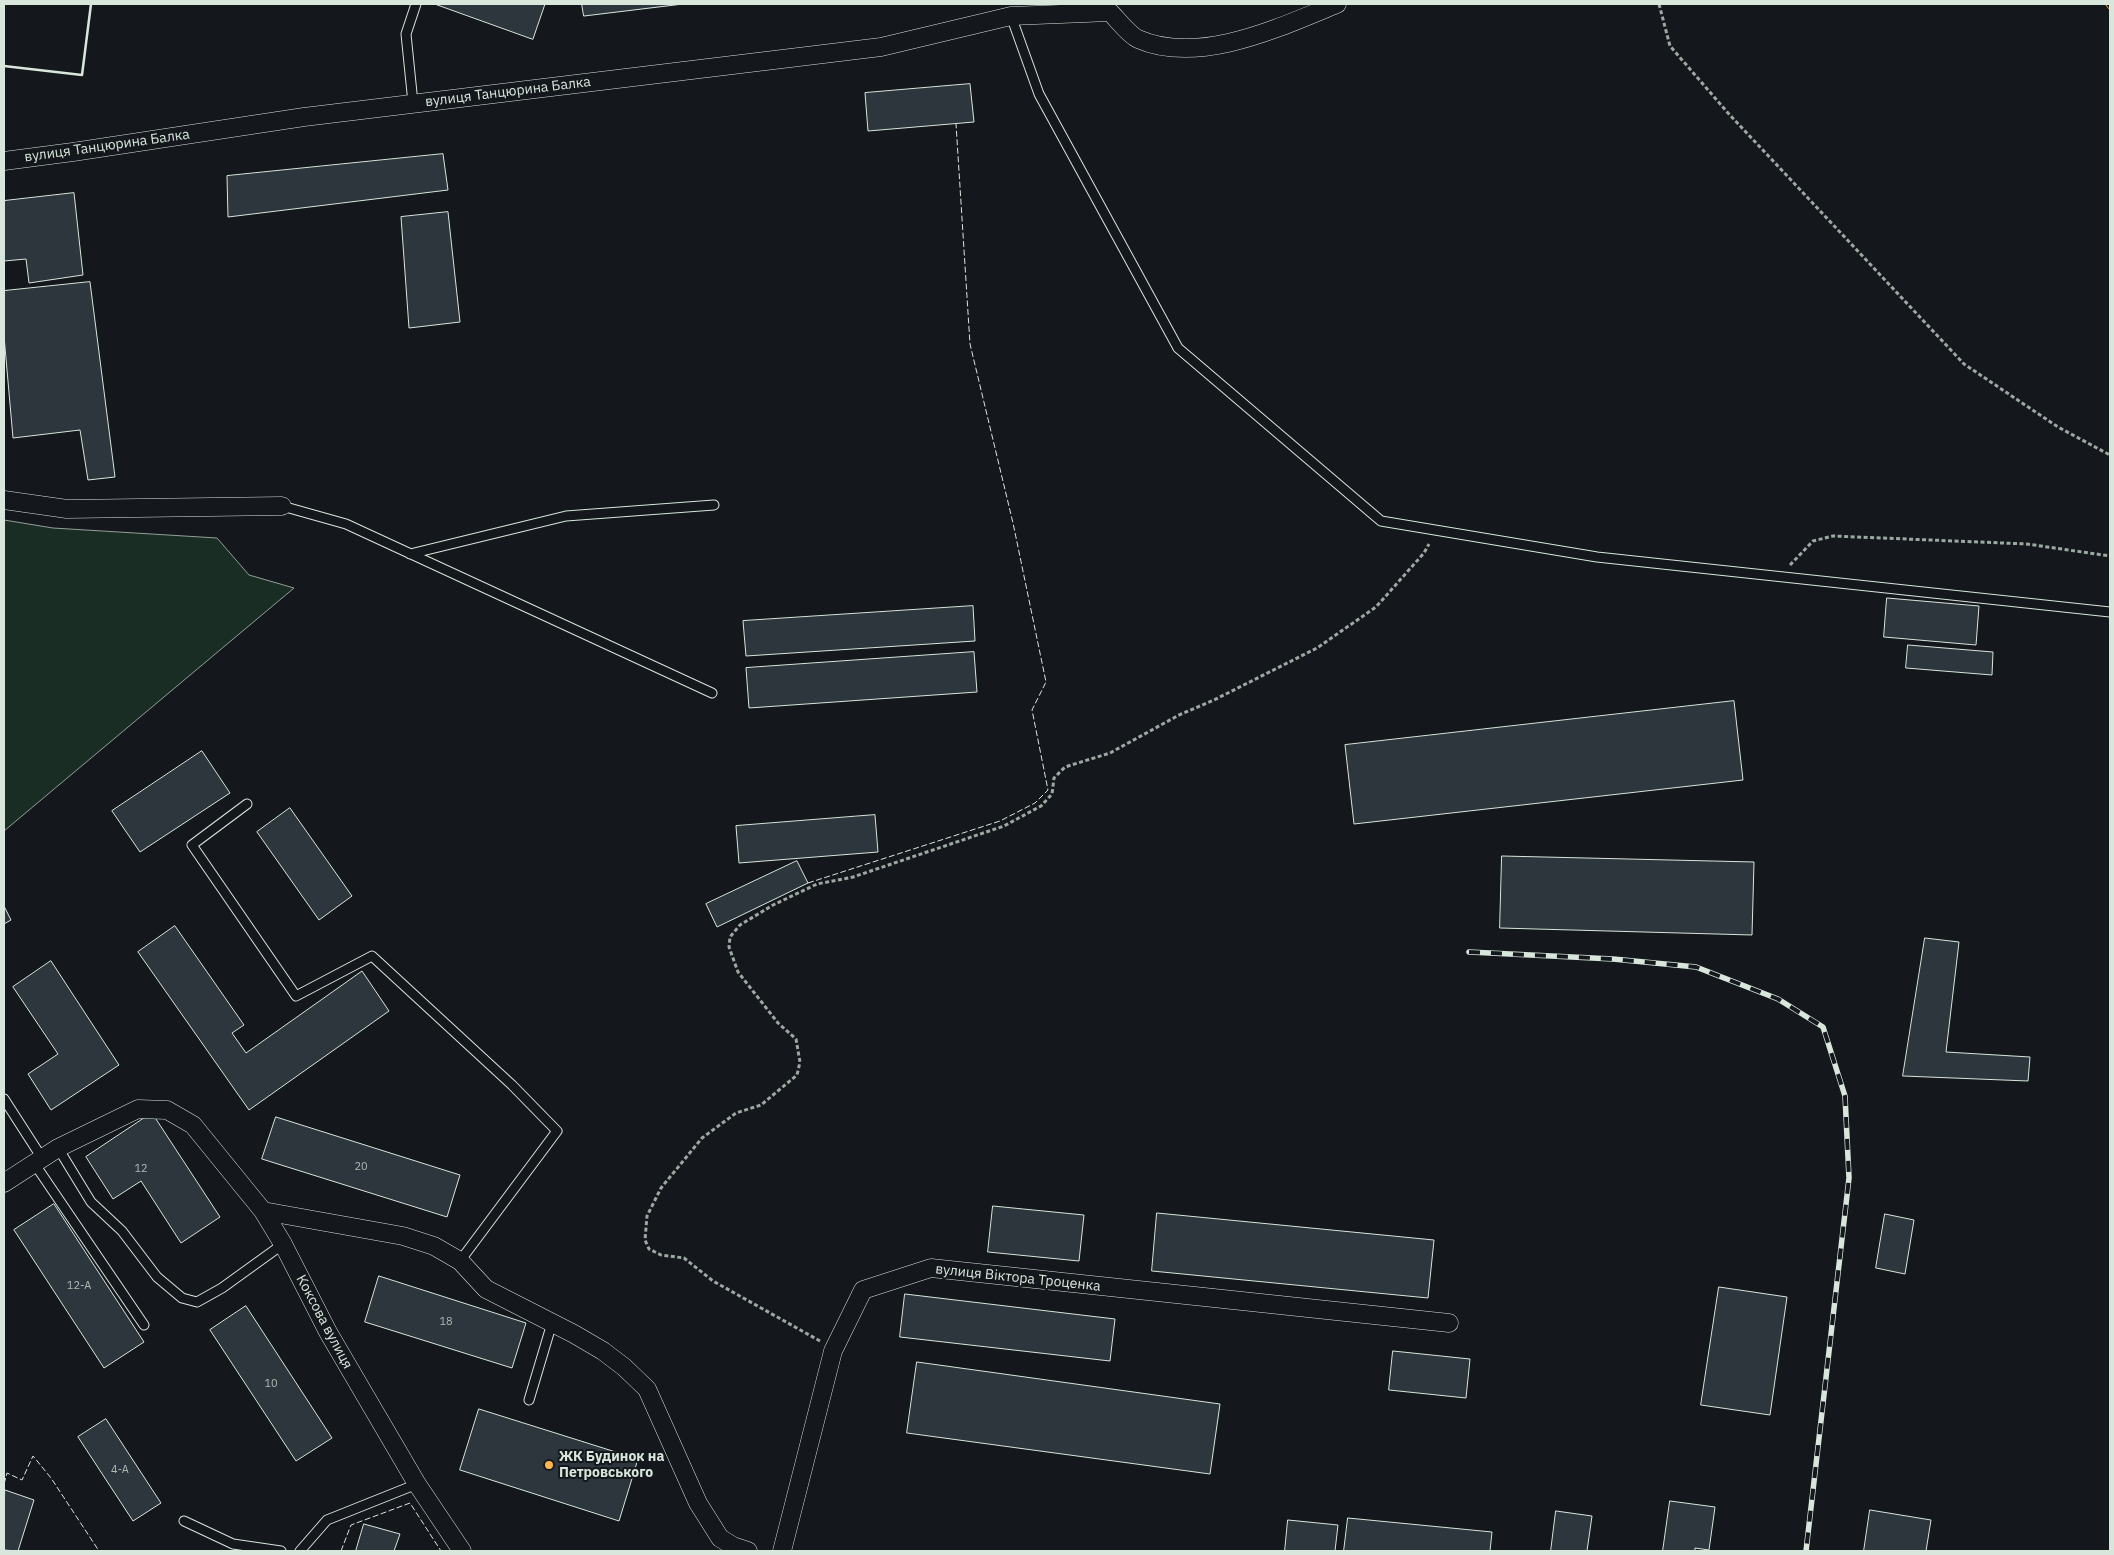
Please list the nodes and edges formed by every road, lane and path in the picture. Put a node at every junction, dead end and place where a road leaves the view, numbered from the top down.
1 (416, 4) edge
2 (1337, 4) edge
3 (1659, 4) edge
4 (1009, 10) edge
5 (413, 104) junction
6 (4, 161) edge
7 (2110, 455) edge
8 (4, 500) edge
9 (714, 505) dead end
10 (282, 506) joint
11 (1437, 530) junction
12 (410, 554) junction
13 (2110, 556) edge
14 (1780, 578) junction
15 (2110, 612) edge
16 (712, 693) dead end
17 (247, 804) dead end
18 (4, 1099) edge
19 (58, 1148) junction
20 (38, 1161) junction
21 (4, 1183) edge
22 (264, 1211) junction
23 (283, 1244) junction
24 (460, 1261) junction
25 (552, 1323) junction
26 (1449, 1324) dead end
27 (144, 1325) dead end
28 (833, 1351) junction
29 (529, 1400) dead end
30 (416, 1484) junction
31 (184, 1521) dead end
32 (281, 1551) edge
33 (300, 1551) edge
34 (462, 1551) edge
35 (748, 1551) edge
36 (782, 1551) edge

1 - 5 lane
2 - 4 street, вулиця Танцюрина Балка
3 - 7 path
4 - 5 street, вулиця Танцюрина Балка
4 - 11 lane
5 - 6 street, вулиця Танцюрина Балка
8 - 10 street
9 - 12 lane
10 - 12 lane
11 - 14 lane
11 - 28 path
12 - 16 lane
13 - 14 path
14 - 15 lane
17 - 24 lane
18 - 20 lane
19 - 20 street
19 - 22 street, Коксова вулиця
19 - 23 lane
20 - 21 street
20 - 27 lane
22 - 23 street, Коксова вулиця
22 - 24 street
23 - 30 street, Коксова вулиця
24 - 25 street
25 - 29 lane
25 - 35 street
26 - 28 street, вулиця Віктора Троценка
28 - 36 street, вулиця Віктора Троценка
30 - 33 lane
30 - 34 street, Коксова вулиця
31 - 32 lane

